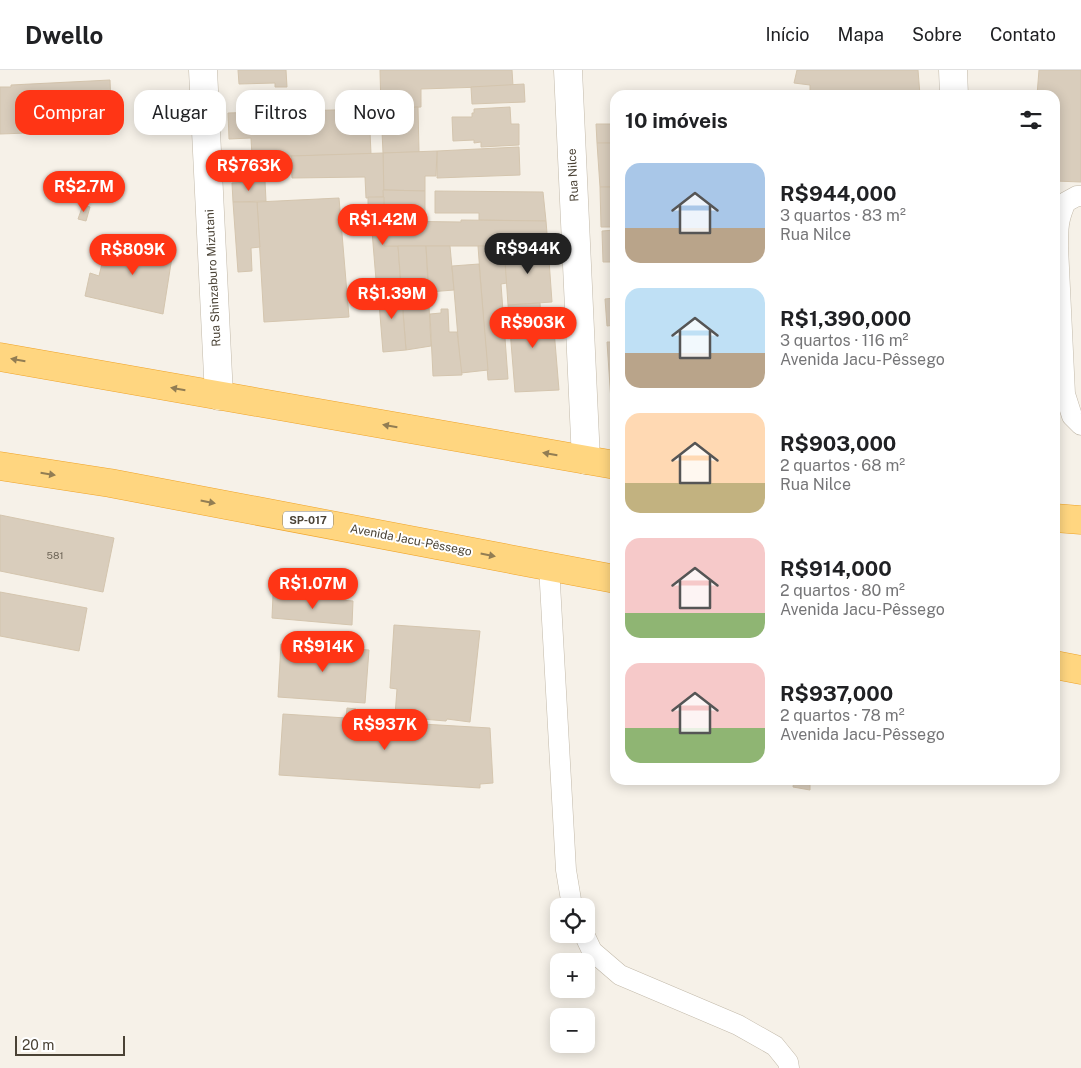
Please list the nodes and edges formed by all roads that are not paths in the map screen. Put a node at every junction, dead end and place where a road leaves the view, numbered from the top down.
1 (203, 70) edge
2 (568, 70) edge
3 (953, 70) edge
4 (954, 90) edge
5 (1081, 196) edge
6 (1060, 214) edge
7 (1060, 289) edge
8 (0, 357) edge
9 (219, 396) junction
10 (1081, 425) edge
11 (586, 460) junction
12 (610, 465) edge
13 (0, 466) edge
14 (1060, 518) edge
15 (1081, 520) edge
16 (549, 566) junction
17 (610, 578) edge
18 (1060, 666) edge
19 (1081, 670) edge
20 (571, 898) edge
21 (588, 943) edge
22 (789, 1068) edge

1 - 9 street, Rua Shinzaburo Mizutani
2 - 11 street, Rua Nilce
3 - 4 street
5 - 6 lane
7 - 10 lane
9 -> 8 highway
11 -> 9 highway
11 - 12 highway
13 -> 16 highway, Avenida Jacu-Pêssego / SP-017
14 - 15 highway
16 - 17 highway, Avenida Jacu-Pêssego / SP-017
16 - 20 lane
18 - 19 highway
21 - 22 lane

